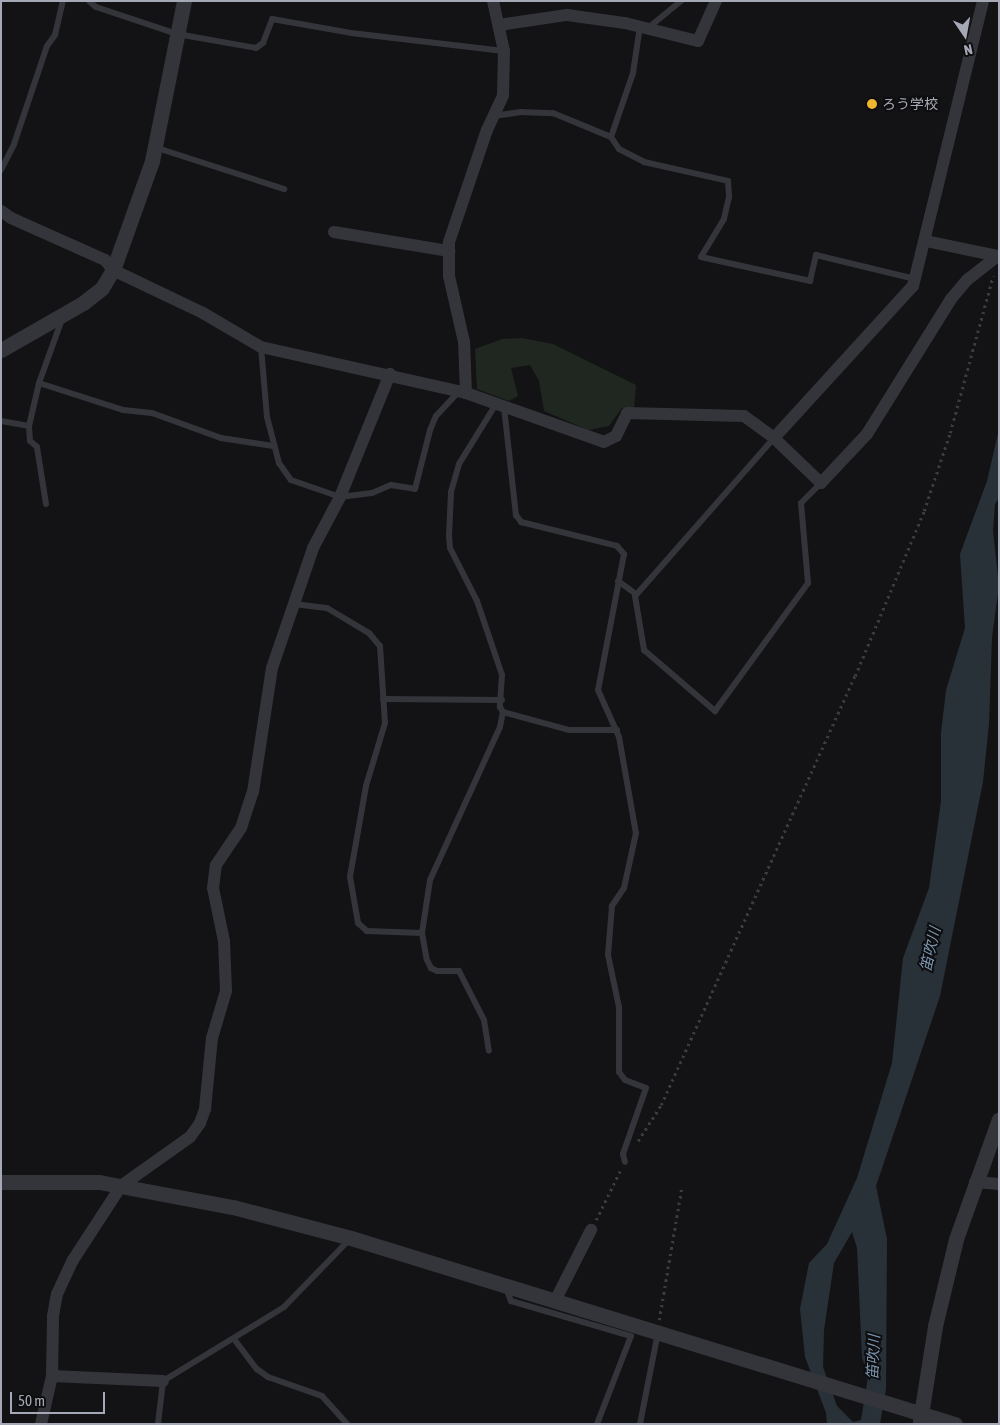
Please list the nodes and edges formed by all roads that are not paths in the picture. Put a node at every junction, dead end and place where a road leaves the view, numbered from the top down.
1 (63, 1) edge
2 (89, 1) edge
3 (184, 1) edge
4 (493, 1) edge
5 (681, 1) edge
6 (716, 1) edge
7 (983, 1) edge
8 (499, 25) junction
9 (644, 27) junction
10 (177, 34) junction
11 (504, 51) junction
12 (493, 116) junction
13 (612, 137) junction
14 (154, 147) junction
15 (1, 170) edge
16 (284, 189) dead end
17 (1, 211) edge
18 (334, 232) dead end
19 (926, 240) junction
20 (449, 250) junction
21 (998, 256) edge
22 (113, 270) junction
23 (916, 279) junction
24 (63, 316) junction
25 (261, 347) junction
26 (1, 350) edge
27 (390, 374) junction
28 (39, 383) junction
29 (463, 392) junction
30 (500, 406) junction
31 (1, 421) edge
32 (29, 426) junction
33 (774, 438) junction
34 (272, 446) junction
35 (821, 483) junction
36 (340, 497) junction
37 (46, 504) dead end
38 (618, 581) junction
39 (636, 594) junction
40 (294, 604) junction
41 (383, 698) junction
42 (502, 700) junction
43 (504, 712) junction
44 (617, 730) junction
45 (422, 933) junction
46 (489, 1051) dead end
47 (999, 1119) edge
48 (625, 1162) road end
49 (1, 1182) edge
50 (975, 1182) junction
51 (999, 1184) edge
52 (121, 1186) junction
53 (591, 1230) road end
54 (351, 1238) junction
55 (504, 1285) junction
56 (556, 1300) junction
57 (658, 1330) junction
58 (234, 1338) junction
59 (52, 1376) junction
60 (164, 1381) junction
61 (918, 1416) edge
62 (41, 1424) edge
63 (158, 1424) edge
64 (347, 1424) edge
65 (597, 1424) edge
66 (640, 1424) edge
67 (955, 1424) edge

1 - 15 lane
2 - 10 lane
3 - 10 street
4 - 8 street
5 - 9 lane
6 - 9 street
7 - 19 street
8 - 9 street
8 - 11 street
9 - 13 lane
10 - 11 lane
10 - 14 street
11 - 12 street
12 - 13 lane
12 - 20 street
13 - 23 lane
14 - 16 lane
14 - 22 street
17 - 22 street
18 - 20 street
19 - 21 street
19 - 23 street
20 - 29 street
21 - 35 street
22 - 24 street
22 - 25 street
23 - 33 street
24 - 26 street
24 - 28 lane
25 - 27 street
25 - 34 lane
27 - 29 street
27 - 36 street
28 - 32 lane
28 - 34 lane
29 - 30 street
29 - 36 lane
30 - 33 street
30 - 38 lane
30 - 42 lane
31 - 32 lane
32 - 37 lane
33 - 35 street
33 - 39 lane
34 - 36 lane
35 - 39 lane
36 - 40 street
38 - 39 lane
38 - 44 lane
40 - 41 lane
40 - 52 street
41 - 42 lane
41 - 45 lane
42 - 43 lane
43 - 44 lane
43 - 45 lane
44 - 48 lane
45 - 46 lane
47 - 50 street
49 - 52 street
50 - 51 street
50 - 61 street
52 - 54 street
52 - 59 street
53 - 56 street
54 - 55 street
54 - 58 lane
55 - 56 street
55 - 65 lane
56 - 57 street
57 - 61 street
57 - 66 lane
58 - 60 lane
58 - 64 lane
59 - 60 street
59 - 62 street
60 - 63 lane
61 - 67 street

